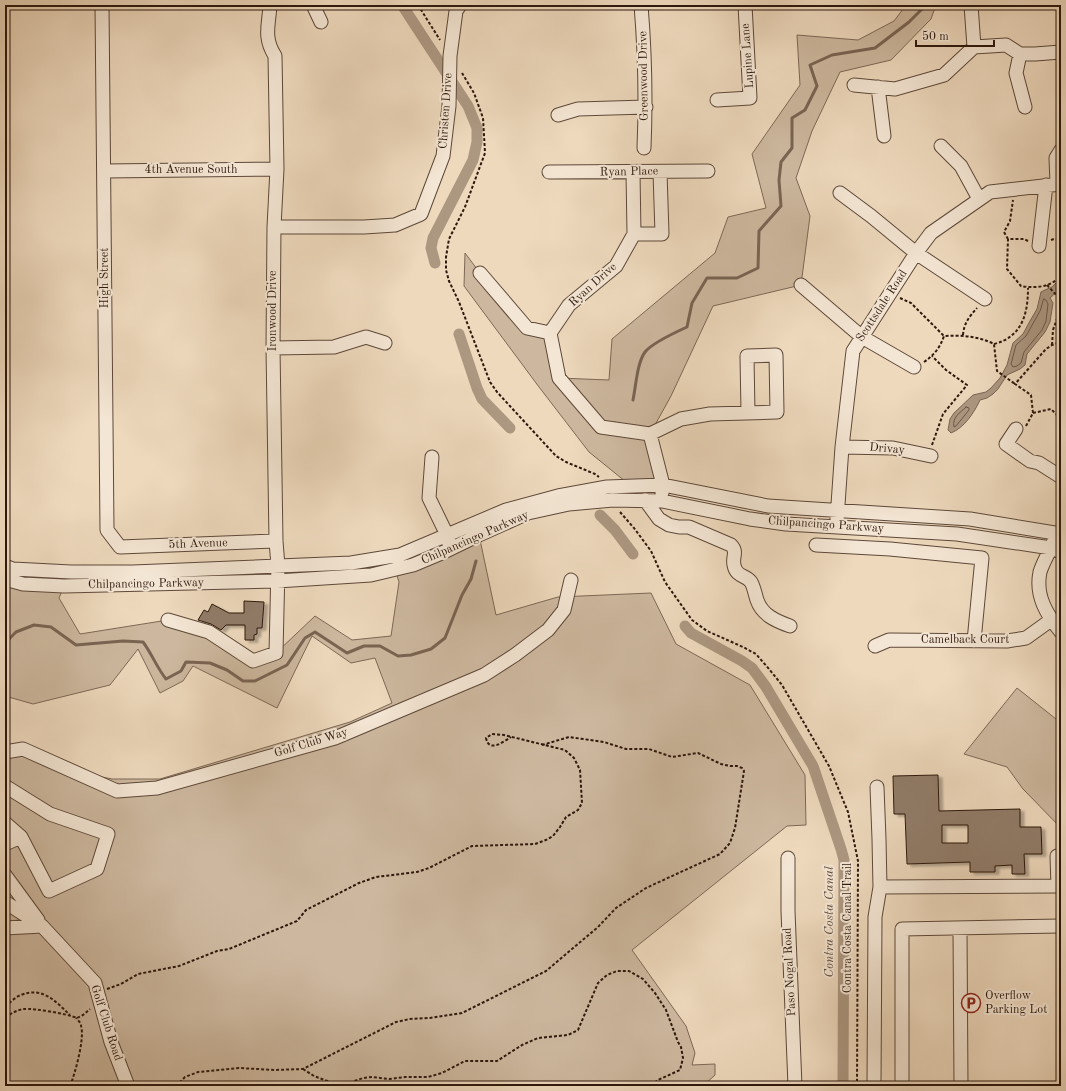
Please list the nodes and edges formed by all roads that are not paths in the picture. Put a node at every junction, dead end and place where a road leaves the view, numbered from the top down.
1 (102, 5) edge
2 (270, 5) edge
3 (312, 5) edge
4 (460, 5) edge
5 (641, 5) edge
6 (745, 5) edge
7 (970, 5) edge
8 (321, 22) dead end
9 (974, 47) junction
10 (1061, 52) edge
11 (1020, 54) junction
12 (854, 85) dead end
13 (878, 87) junction
14 (717, 100) dead end
15 (1025, 106) dead end
16 (646, 107) junction
17 (558, 115) dead end
18 (884, 136) dead end
19 (941, 146) dead end
20 (644, 148) dead end
21 (1061, 150) edge
22 (277, 169) junction
23 (105, 171) junction
24 (708, 171) dead end
25 (549, 172) dead end
26 (633, 172) junction
27 (660, 172) junction
28 (1055, 184) edge
29 (840, 193) dead end
30 (979, 199) junction
31 (274, 227) junction
32 (634, 234) junction
33 (1039, 246) road end
34 (916, 253) junction
35 (480, 273) dead end
36 (801, 285) dead end
37 (984, 299) road end
38 (550, 333) junction
39 (862, 337) junction
40 (385, 343) dead end
41 (273, 348) junction
42 (914, 368) road end
43 (748, 413) junction
44 (1016, 429) road end
45 (650, 434) junction
46 (842, 446) junction
47 (931, 456) road end
48 (432, 458) dead end
49 (1061, 477) edge
50 (663, 485) junction
51 (646, 500) junction
52 (662, 501) junction
53 (838, 510) junction
54 (837, 527) junction
55 (1060, 532) edge
56 (447, 535) junction
57 (276, 541) junction
58 (816, 545) dead end
59 (120, 547) joint
60 (450, 549) junction
61 (1056, 550) edge
62 (5, 566) edge
63 (278, 566) junction
64 (5, 579) edge
65 (571, 580) dead end
66 (278, 581) junction
67 (168, 620) dead end
68 (1051, 620) junction
69 (790, 626) dead end
70 (1061, 632) edge
71 (974, 641) junction
72 (875, 646) dead end
73 (5, 752) edge
74 (5, 786) edge
75 (877, 787) dead end
76 (5, 823) edge
77 (21, 837) junction
78 (5, 844) edge
79 (1061, 856) edge
80 (788, 858) dead end
81 (5, 875) edge
82 (1060, 886) edge
83 (880, 887) junction
84 (5, 902) edge
85 (42, 926) junction
86 (1061, 926) edge
87 (5, 928) edge
88 (960, 928) junction
89 (128, 1086) edge
90 (795, 1086) edge
91 (874, 1086) edge
92 (902, 1086) edge
93 (961, 1086) edge

1 - 23 street, High Street
2 - 22 street, Ironwood Drive
3 - 8 street
4 - 31 street, Christen Drive
5 - 16 street, Greenwood Drive
6 - 14 street, Lupine Lane
7 - 9 street
9 - 11 street
9 - 13 street
10 - 11 street
11 - 15 street
12 - 13 street
13 - 18 street
16 - 17 street
16 - 20 street, Greenwood Drive
19 - 30 street
21 - 28 street
22 - 23 street, 4th Avenue South
22 - 31 street, Ironwood Drive
23 - 59 street, High Street
24 - 27 street, Ryan Place
25 - 26 street, Ryan Place
26 - 27 street, Ryan Place
26 - 32 street
27 - 32 street
28 - 30 street, Scottsdale Road
28 - 33 street
29 - 34 street
30 - 34 street, Scottsdale Road
31 - 41 street, Ironwood Drive
32 - 38 street, Ryan Drive
34 - 37 street
34 - 39 street, Scottsdale Road
35 - 38 street
36 - 39 street
38 - 45 street
39 - 42 street
39 - 46 street, Scottsdale Road
40 - 41 street
41 - 57 street, Ironwood Drive
43 - 43 street
43 - 45 street
44 - 49 street
45 - 50 street
46 - 47 street, Drivay
46 - 53 street, Scottsdale Road
48 - 56 street
50 - 52 street
50 - 53 street, Chilpancingo Parkway
50 - 56 street, Chilpancingo Parkway
51 - 52 street, Chilpancingo Parkway
51 - 60 street, Chilpancingo Parkway
51 - 69 street
52 - 54 street, Chilpancingo Parkway
53 - 54 street, Scottsdale Road
53 - 55 street, Chilpancingo Parkway
54 - 61 street, Chilpancingo Parkway
55 - 61 street
56 - 60 street
56 - 63 street, Chilpancingo Parkway
57 - 59 street, 5th Avenue
57 - 63 street, Ironwood Drive
58 - 71 street
60 - 66 street, Chilpancingo Parkway
61 - 68 street
62 - 63 street, Chilpancingo Parkway
63 - 66 street, Ironwood Drive
64 - 66 street, Chilpancingo Parkway
65 - 73 street, Golf Club Way
66 - 67 street, Ironwood Drive
68 - 70 street
68 - 71 street, Camelback Court
71 - 72 street, Camelback Court
74 - 77 street
75 - 83 street
76 - 77 street
77 - 78 street
79 - 82 street
80 - 90 street, Paso Nogal Road
81 - 85 street
82 - 83 street
83 - 91 street
84 - 85 street, Golf Club Road
85 - 87 street
85 - 89 street, Golf Club Road
86 - 88 street
88 - 92 street
88 - 93 street

